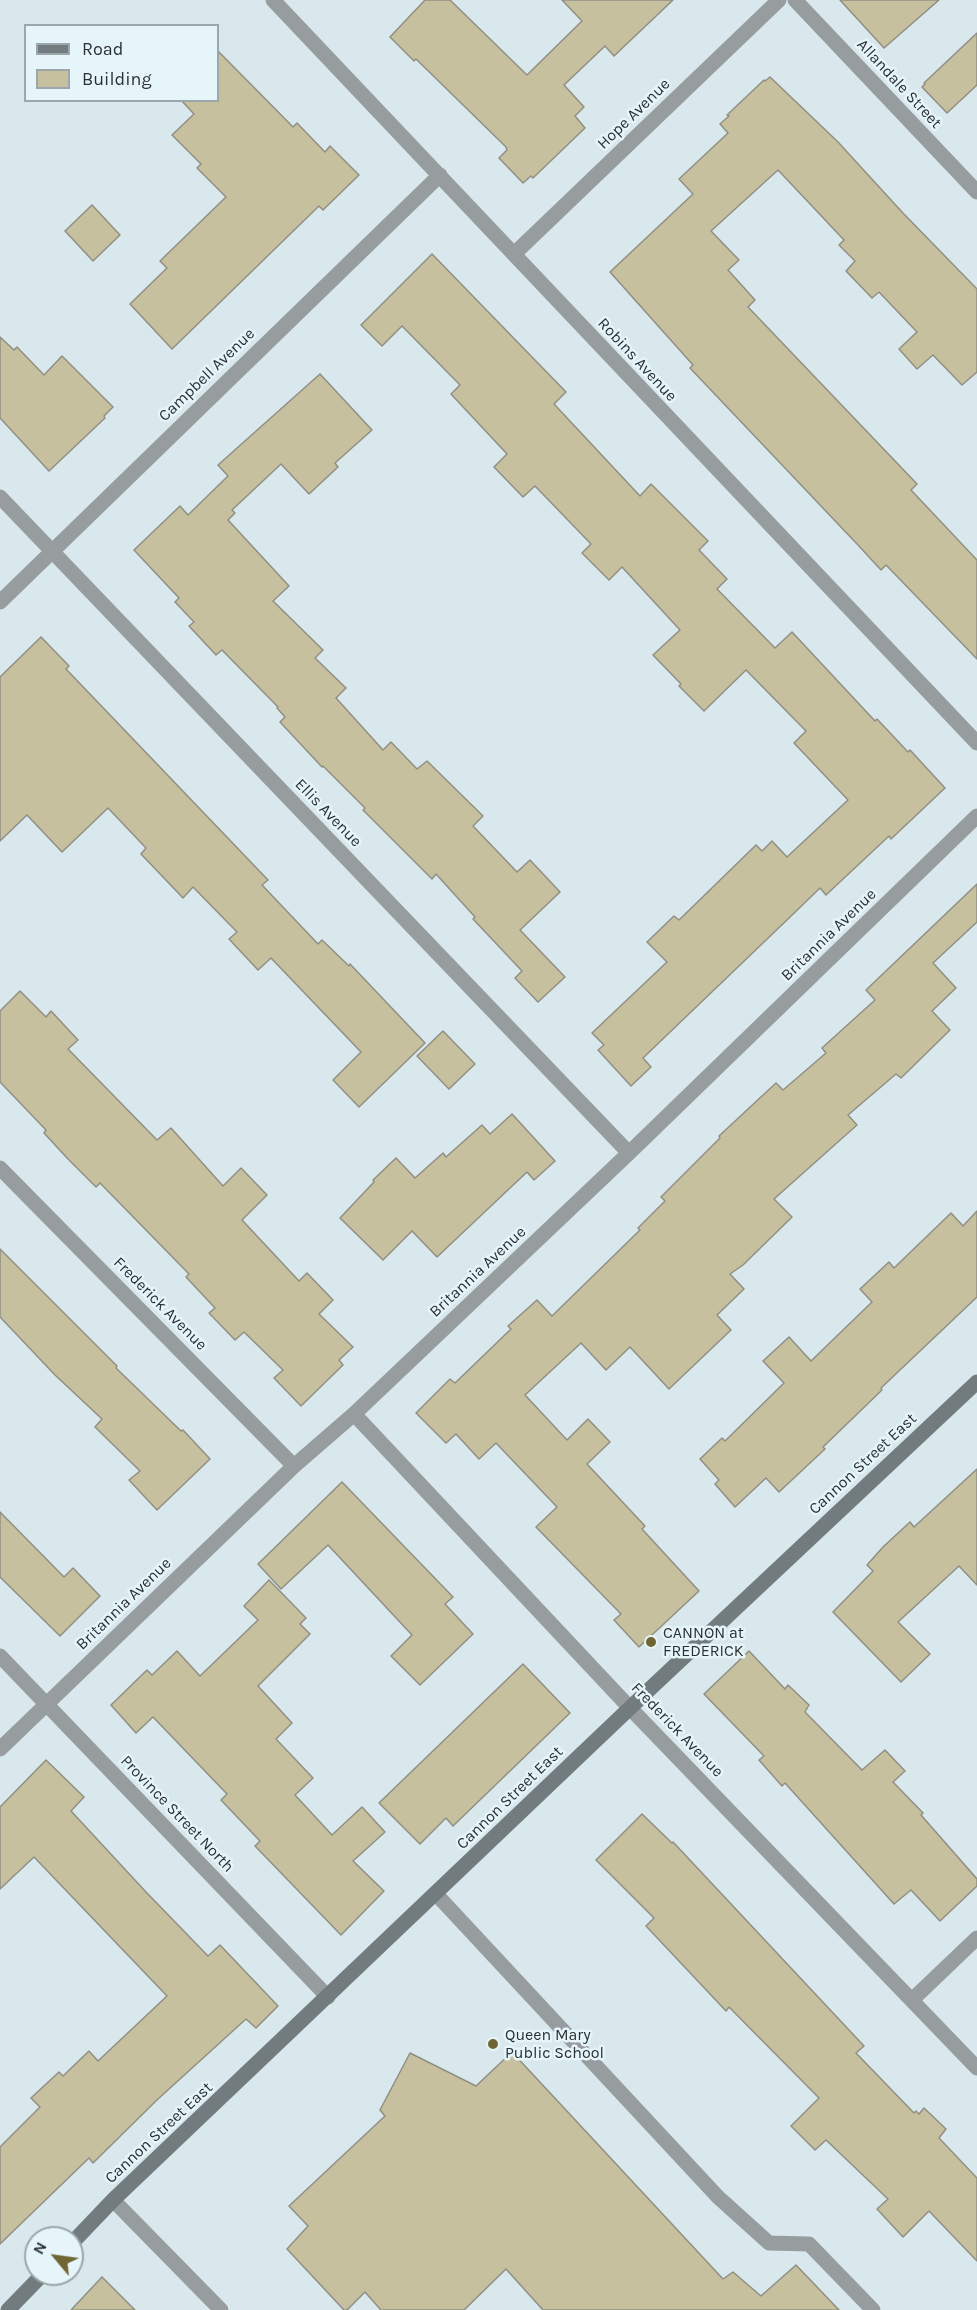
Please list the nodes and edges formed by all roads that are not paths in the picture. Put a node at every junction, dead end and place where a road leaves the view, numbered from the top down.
1 (273, 0) edge
2 (779, 0) edge
3 (795, 0) edge
4 (440, 175) junction
5 (977, 192) edge
6 (514, 255) junction
7 (0, 497) edge
8 (52, 551) junction
9 (0, 602) edge
10 (977, 743) edge
11 (977, 816) edge
12 (629, 1153) junction
13 (0, 1168) edge
14 (977, 1382) edge
15 (354, 1414) junction
16 (294, 1466) junction
17 (0, 1656) edge
18 (46, 1704) junction
19 (630, 1708) junction
20 (0, 1749) edge
21 (436, 1894) junction
22 (977, 1938) edge
23 (328, 1997) junction
24 (913, 1999) junction
25 (977, 2068) edge
26 (113, 2200) junction
27 (84, 2230) edge
28 (31, 2286) edge
29 (8, 2310) edge
30 (221, 2310) edge
31 (873, 2310) edge

1 - 4 street, Robins Avenue
2 - 6 street, Hope Avenue
3 - 5 street, Allandale Street
4 - 6 street, Robins Avenue
4 - 8 street, Campbell Avenue
6 - 10 street, Robins Avenue
7 - 8 street, Ellis Avenue
8 - 9 street, Campbell Avenue
8 - 12 street, Ellis Avenue
11 - 12 street, Britannia Avenue
12 - 15 street, Britannia Avenue
13 - 16 street, Frederick Avenue
14 - 19 street, Cannon Street East
15 - 16 street, Britannia Avenue
15 - 19 street, Frederick Avenue
16 - 18 street, Britannia Avenue
17 - 18 street, Province Street North
18 - 20 street, Britannia Avenue
18 - 23 street, Province Street North
19 - 21 street, Cannon Street East
19 - 24 street, Frederick Avenue
21 - 23 street, Cannon Street East
21 - 31 street
22 - 24 street
23 - 26 street, Cannon Street East
24 - 25 street, Frederick Avenue
26 - 27 street, Cannon Street East
26 - 30 street
28 - 29 street

